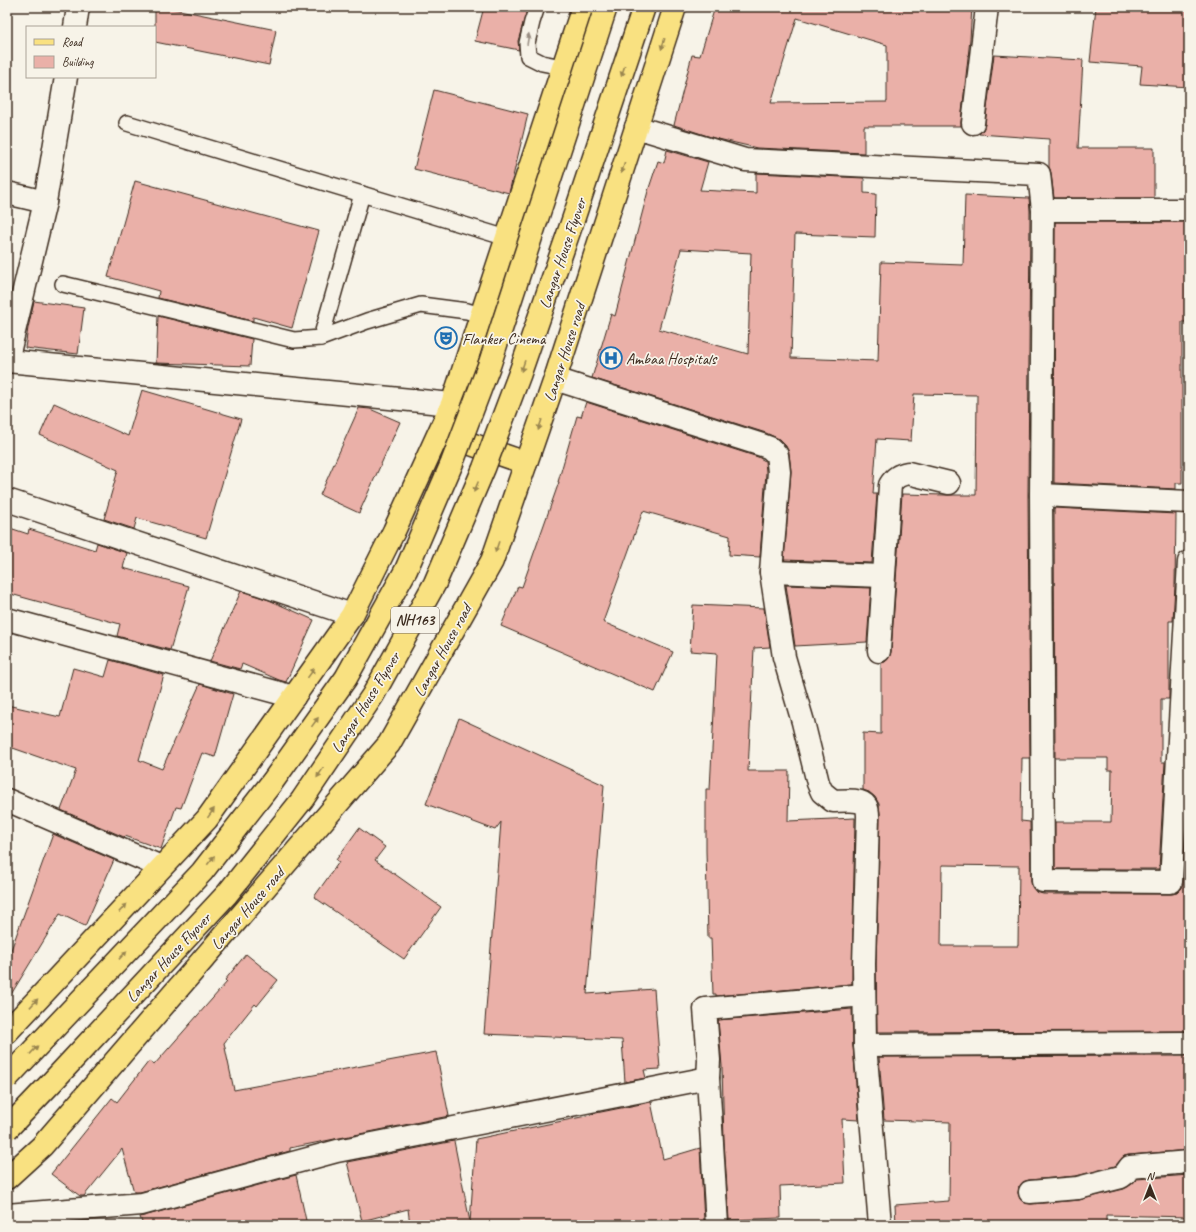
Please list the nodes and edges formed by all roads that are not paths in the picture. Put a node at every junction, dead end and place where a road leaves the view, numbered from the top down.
1 (78, 7) edge
2 (537, 7) edge
3 (583, 7) edge
4 (606, 7) edge
5 (644, 7) edge
6 (675, 7) edge
7 (987, 7) edge
8 (75, 26) edge
9 (562, 67) junction
10 (66, 78) edge
11 (128, 123) dead end
12 (973, 123) dead end
13 (636, 127) junction
14 (7, 193) edge
15 (362, 194) junction
16 (45, 202) junction
17 (1043, 210) junction
18 (1189, 210) edge
19 (507, 238) junction
20 (63, 284) dead end
21 (481, 315) junction
22 (321, 338) junction
23 (7, 361) edge
24 (556, 379) junction
25 (452, 404) junction
26 (439, 433) junction
27 (526, 463) junction
28 (949, 483) dead end
29 (1041, 495) junction
30 (7, 500) edge
31 (1189, 502) edge
32 (1189, 562) edge
33 (771, 572) junction
34 (883, 576) junction
35 (352, 616) junction
36 (7, 619) edge
37 (878, 651) dead end
38 (294, 697) junction
39 (7, 800) edge
40 (161, 867) junction
41 (864, 995) junction
42 (7, 1032) edge
43 (1189, 1043) edge
44 (865, 1045) junction
45 (7, 1078) edge
46 (708, 1078) junction
47 (7, 1129) edge
48 (1189, 1162) edge
49 (7, 1178) edge
50 (1030, 1192) dead end
51 (7, 1215) edge
52 (717, 1225) edge
53 (880, 1225) edge

1 - 8 street
9 -> 2 lane
3 - 9 main road
45 -> 4 main road, Langar House Flyover / NH163, bridge
5 -> 47 main road, Langar House Flyover / NH163, bridge
6 -> 13 main road, Langar House road
7 - 12 street
9 - 19 main road
10 - 16 street
11 - 15 lane
13 - 17 street
13 -> 24 main road, Langar House road
14 - 16 street
15 - 19 lane
15 - 22 lane
16 - 23 street
17 - 18 street
17 - 29 street
19 - 21 main road
20 - 22 lane
21 - 22 lane
21 - 25 main road
23 - 25 street
24 -> 27 main road, Langar House road
24 - 33 street
25 - 26 main road
26 - 27 main road
26 - 35 main road
27 -> 49 main road, Langar House road
28 - 34 street
29 - 31 street
29 - 32 street
30 - 35 street
33 - 34 street
33 - 41 street
34 - 37 street
38 -> 35 main road
36 - 38 street
40 -> 38 main road
39 - 40 street
42 -> 40 main road
41 - 44 street
41 - 46 street
43 - 44 street
44 - 53 street
46 - 51 street
46 - 52 street
48 - 50 street

